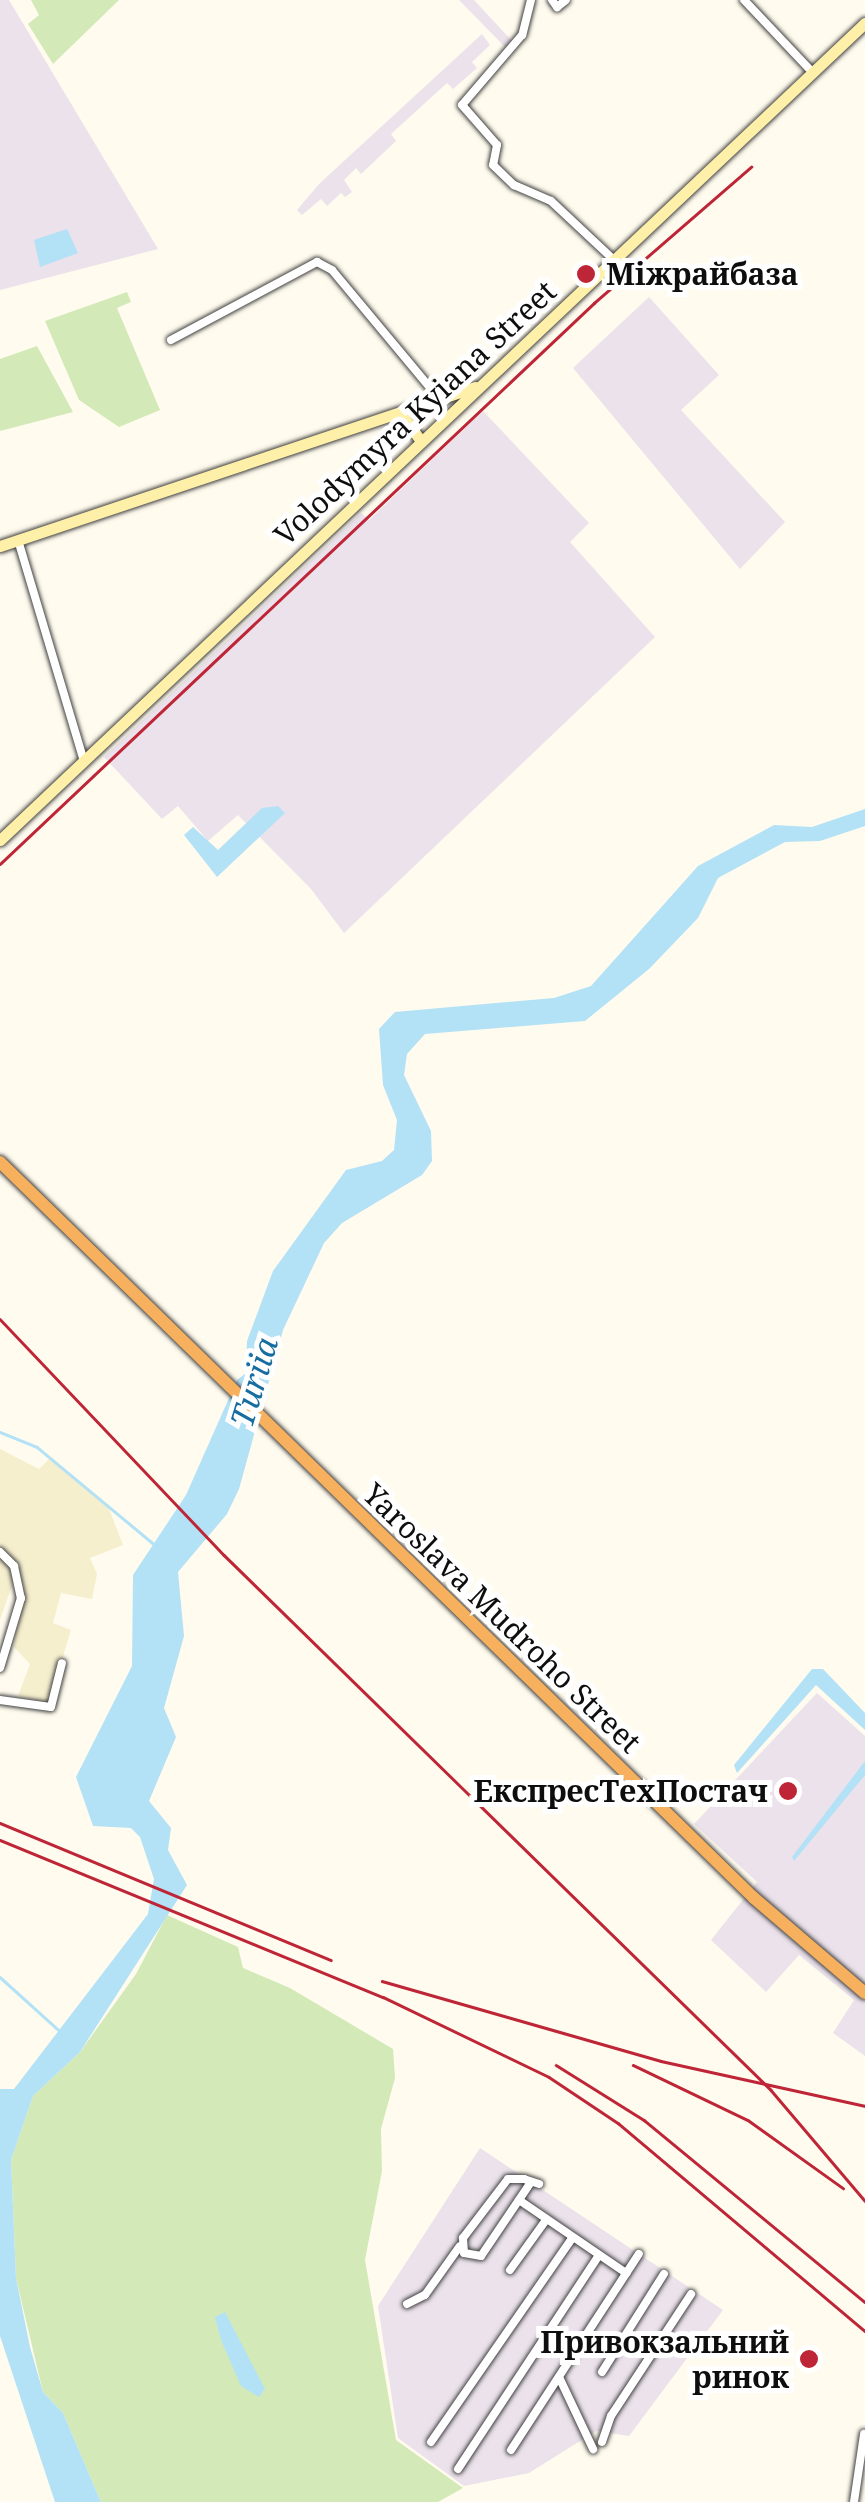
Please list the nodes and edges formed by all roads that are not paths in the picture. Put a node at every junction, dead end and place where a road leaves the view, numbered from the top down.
1 (531, 0) edge
2 (552, 0) edge
3 (566, 0) edge
4 (744, 0) edge
5 (865, 22) edge
6 (812, 72) junction
7 (614, 259) junction
8 (171, 340) dead end
9 (483, 384) junction
10 (441, 401) junction
11 (402, 415) junction
12 (421, 441) junction
13 (18, 540) junction
14 (0, 546) edge
15 (84, 762) junction
16 (0, 840) edge
17 (0, 1162) edge
18 (0, 1552) edge
19 (62, 1663) dead end
20 (0, 1668) edge
21 (0, 1700) edge
22 (865, 1993) edge
23 (519, 2200) junction
24 (546, 2220) junction
25 (572, 2238) junction
26 (460, 2246) junction
27 (638, 2254) dead end
28 (599, 2255) junction
29 (510, 2270) dead end
30 (626, 2273) junction
31 (664, 2274) dead end
32 (691, 2294) dead end
33 (407, 2304) dead end
34 (602, 2372) dead end
35 (559, 2376) junction
36 (864, 2434) edge
37 (431, 2442) dead end
38 (602, 2442) dead end
39 (593, 2449) dead end
40 (512, 2450) dead end
41 (458, 2469) dead end
42 (854, 2502) edge

1 - 7 street
2 - 3 street
4 - 6 street
5 - 6 main road, Volodymyra Kyiana Street
6 - 7 main road, Volodymyra Kyiana Street
7 - 9 main road, Volodymyra Kyiana Street
8 - 10 street
9 - 10 main road
9 - 12 main road, Volodymyra Kyiana Street
10 - 11 main road
11 - 12 main road
11 - 13 main road
12 - 15 main road, Volodymyra Kyiana Street
13 - 14 main road
13 - 15 street
15 - 16 main road, Volodymyra Kyiana Street
17 - 22 highway, Yaroslava Mudroho Street
18 - 20 street
19 - 21 street
23 - 24 street
23 - 26 street
23 - 26 street
24 - 25 street
24 - 29 street
25 - 28 street
25 - 37 street
26 - 33 street
27 - 30 street
28 - 30 street
28 - 41 street
30 - 35 street
31 - 34 street
32 - 38 street
35 - 39 street
35 - 40 street
36 - 42 street

